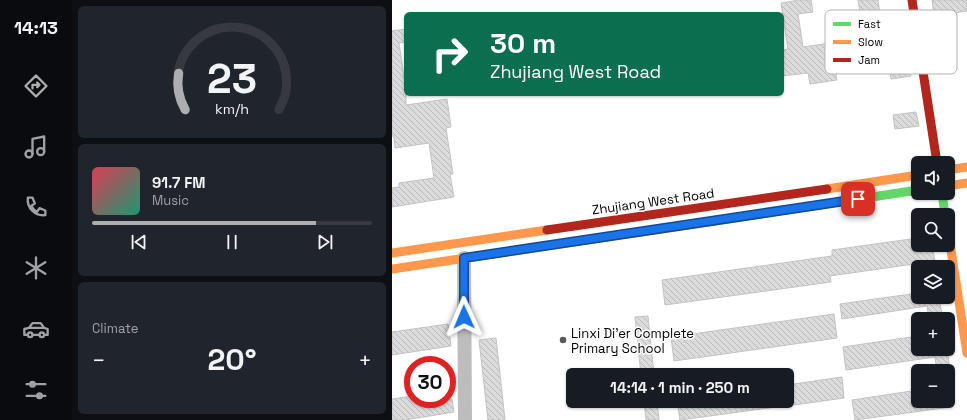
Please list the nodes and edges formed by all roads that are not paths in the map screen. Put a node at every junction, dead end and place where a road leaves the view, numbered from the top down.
1 (912, 0) edge
2 (914, 10) edge
3 (923, 74) edge
4 (936, 156) edge
5 (967, 167) edge
6 (955, 169) edge
7 (911, 176) edge
8 (967, 183) edge
9 (955, 185) edge
10 (911, 191) edge
11 (951, 252) edge
12 (392, 253) edge
13 (464, 258) junction
14 (392, 269) edge
15 (967, 353) edge
16 (465, 420) edge

1 - 2 main road
3 - 4 main road
5 - 6 main road
7 - 12 main road, Zhujiang West Road
8 - 9 main road
10 - 13 main road
11 - 15 main road
13 - 14 main road
13 - 16 street

